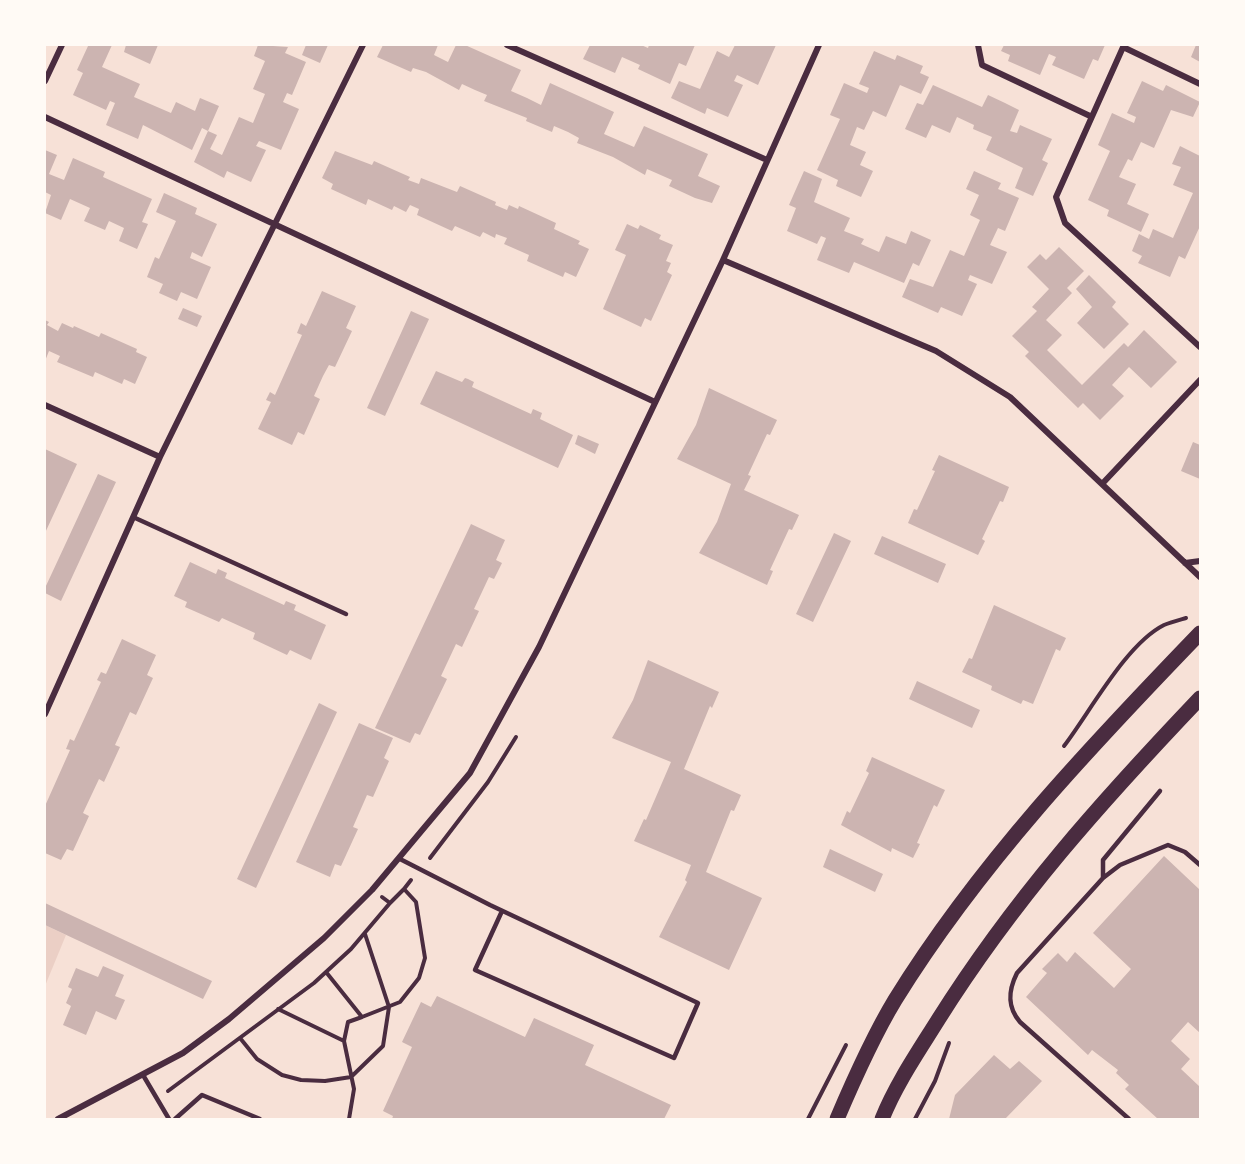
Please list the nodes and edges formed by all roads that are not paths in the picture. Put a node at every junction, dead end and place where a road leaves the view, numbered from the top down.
1 (62, 45) edge
2 (363, 45) edge
3 (507, 45) edge
4 (819, 45) edge
5 (978, 45) edge
6 (1124, 46) edge
7 (518, 47) edge
8 (45, 81) edge
9 (1200, 84) edge
10 (1090, 116) junction
11 (45, 117) edge
12 (767, 160) junction
13 (276, 224) junction
14 (723, 260) junction
15 (1200, 347) edge
16 (1200, 380) edge
17 (655, 402) junction
18 (45, 405) edge
19 (160, 457) junction
20 (1102, 484) junction
21 (133, 517) junction
22 (1200, 561) edge
23 (1185, 563) junction
24 (1200, 577) edge
25 (346, 614) dead end
26 (1200, 633) edge
27 (1200, 698) edge
28 (45, 714) edge
29 (1160, 791) dead end
30 (400, 859) junction
31 (1200, 865) edge
32 (1103, 878) junction
33 (502, 911) junction
34 (143, 1075) junction
35 (58, 1119) edge
36 (170, 1119) edge
37 (175, 1119) edge
38 (260, 1119) edge
39 (837, 1119) edge
40 (882, 1119) edge
41 (1129, 1119) edge

1 - 8 street
2 - 13 street
3 - 7 street
4 - 12 street
5 - 10 street
6 - 9 street
6 - 10 street
7 - 12 street
10 - 15 street
11 - 13 street
12 - 14 street
13 - 17 street
13 - 19 street
14 - 17 street
14 - 20 street
16 - 20 street
17 - 30 street
18 - 19 street
19 - 21 street
20 - 23 street
21 - 25 lane
21 - 28 street
22 - 23 street
23 - 24 street
26 - 39 main road
27 - 40 main road
29 - 32 lane
30 - 33 lane
30 - 34 street
31 - 32 lane
32 - 41 lane
33 - 33 lane
34 - 35 street
34 - 36 lane
37 - 38 lane

